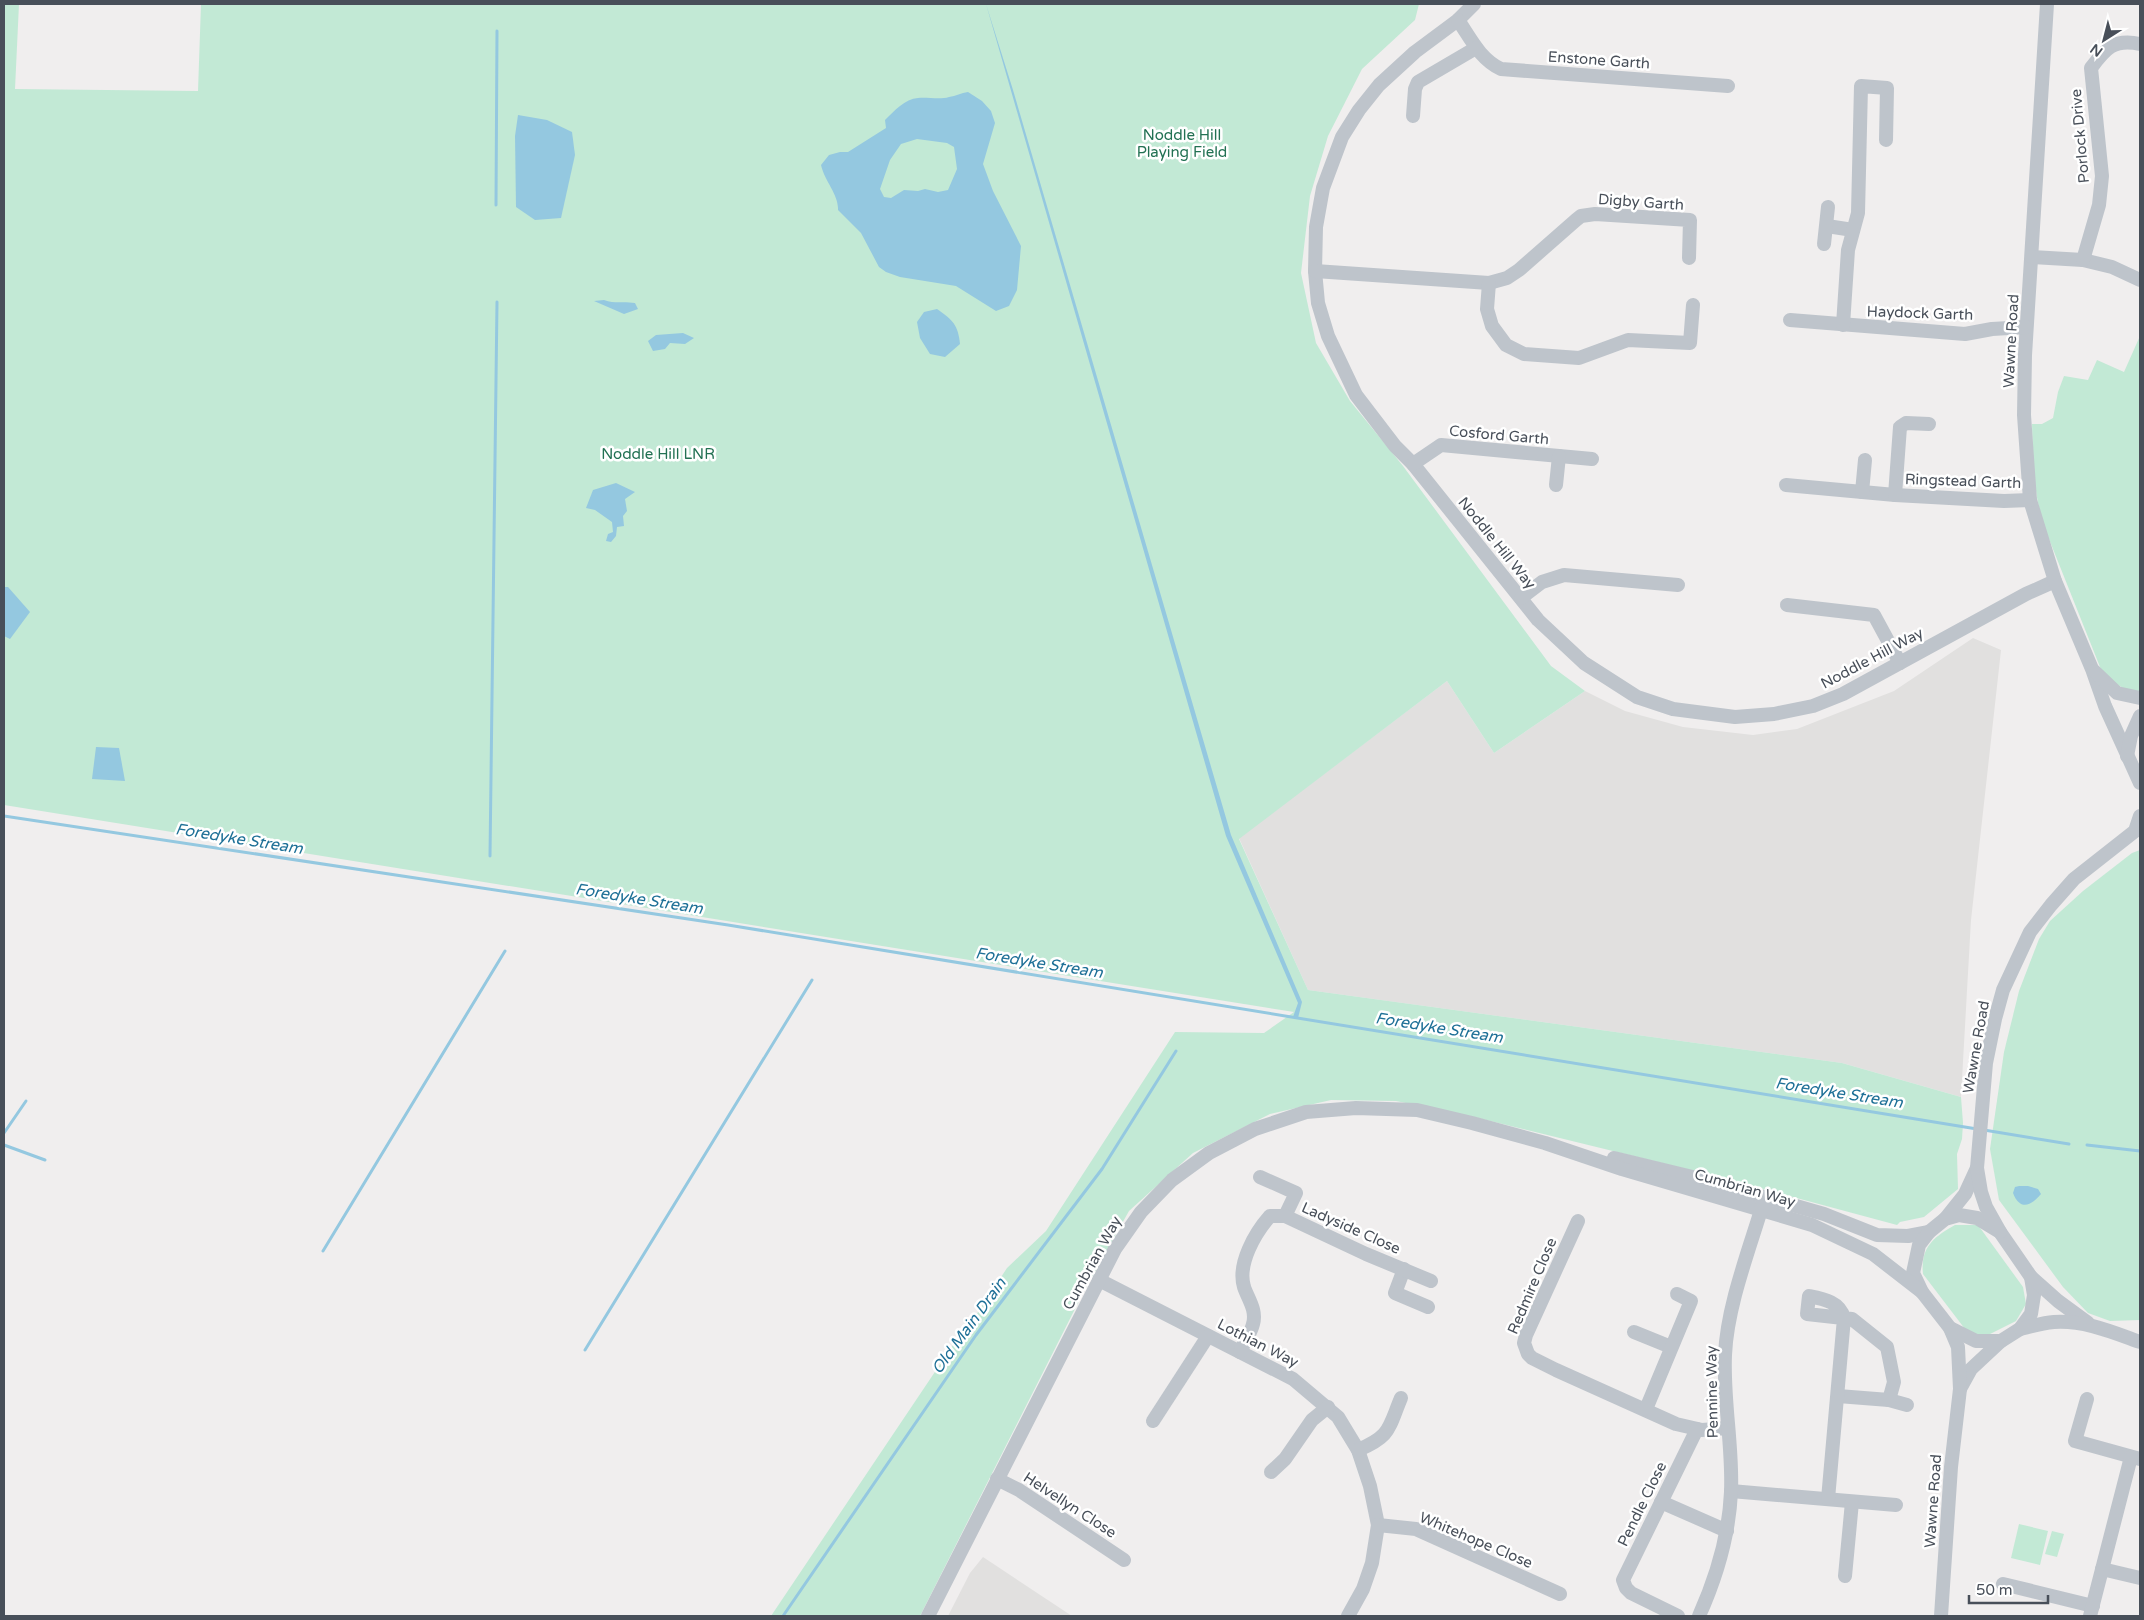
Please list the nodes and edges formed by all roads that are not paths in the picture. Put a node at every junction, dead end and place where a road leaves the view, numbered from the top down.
1 (1474, 4) edge
2 (2047, 4) edge
3 (1458, 20) junction
4 (2140, 44) edge
5 (1476, 48) junction
6 (1728, 86) dead end
7 (1413, 116) dead end
8 (1886, 140) dead end
9 (1828, 207) dead end
10 (1827, 226) junction
11 (1853, 230) junction
12 (1824, 244) dead end
13 (2032, 257) junction
14 (1690, 258) dead end
15 (2082, 260) junction
16 (1315, 271) junction
17 (2140, 280) edge
18 (1489, 284) junction
19 (1694, 305) dead end
20 (1790, 320) dead end
21 (1843, 325) junction
22 (2026, 328) junction
23 (1929, 424) dead end
24 (1558, 456) junction
25 (1592, 459) dead end
26 (1865, 460) dead end
27 (1413, 464) junction
28 (1556, 485) dead end
29 (1786, 485) dead end
30 (1862, 492) junction
31 (1894, 495) junction
32 (2030, 500) junction
33 (2055, 581) junction
34 (1678, 586) dead end
35 (1521, 598) junction
36 (1787, 604) dead end
37 (1900, 663) junction
38 (2092, 669) junction
39 (2140, 698) edge
40 (2140, 716) edge
41 (2127, 756) junction
42 (2140, 785) edge
43 (2140, 816) edge
44 (2140, 839) edge
45 (2109, 852) junction
46 (1977, 1168) junction
47 (1260, 1177) dead end
48 (1763, 1203) junction
49 (1285, 1216) junction
50 (1945, 1219) junction
51 (1578, 1221) dead end
52 (1929, 1232) junction
53 (2000, 1232) junction
54 (1404, 1269) junction
55 (2031, 1276) junction
56 (1099, 1280) junction
57 (1431, 1281) dead end
58 (1922, 1292) junction
59 (1677, 1294) dead end
60 (1428, 1307) dead end
61 (2090, 1325) junction
62 (1950, 1328) junction
63 (2020, 1329) junction
64 (1634, 1332) dead end
65 (1208, 1336) junction
66 (2001, 1341) junction
67 (2140, 1342) edge
68 (1672, 1347) junction
69 (1240, 1352) junction
70 (1960, 1389) junction
71 (1838, 1396) junction
72 (1401, 1398) dead end
73 (2088, 1399) dead end
74 (1889, 1400) junction
75 (1907, 1404) dead end
76 (1328, 1407) junction
77 (1646, 1409) junction
78 (1153, 1422) dead end
79 (1728, 1428) junction
80 (1697, 1429) junction
81 (1358, 1450) junction
82 (2136, 1458) edge
83 (1271, 1472) dead end
84 (997, 1479) junction
85 (1731, 1491) junction
86 (1828, 1499) junction
87 (1661, 1502) junction
88 (1852, 1502) junction
89 (1896, 1505) dead end
90 (1378, 1525) junction
91 (1727, 1531) junction
92 (1124, 1560) dead end
93 (2102, 1569) junction
94 (1845, 1576) dead end
95 (2140, 1578) edge
96 (2003, 1584) dead end
97 (1560, 1594) dead end
98 (2091, 1611) edge
99 (928, 1616) edge
100 (1348, 1616) edge
101 (1678, 1616) edge
102 (1699, 1616) edge
103 (1941, 1616) edge

1 - 3 street, Noddle Hill Way
2 - 13 street, Wawne Road
3 - 5 street, Enstone Garth
3 - 16 street, Noddle Hill Way
4 - 15 street, Porlock Drive
5 - 6 street, Enstone Garth
5 - 7 street
8 - 11 street
9 - 10 street
10 - 11 street
10 - 12 street
11 - 21 street
13 - 15 street
13 - 22 street, Wawne Road
14 - 18 street, Digby Garth
15 - 17 street
16 - 18 street, Digby Garth
16 - 27 street, Noddle Hill Way
18 - 19 street
20 - 21 street, Haydock Garth
21 - 22 street, Haydock Garth
22 - 32 street, Wawne Road
23 - 31 street, Ringstead Garth
24 - 25 street, Cosford Garth
24 - 27 street, Cosford Garth
24 - 28 street, Cosford Garth
26 - 30 street
27 - 35 street, Noddle Hill Way
29 - 30 street, Ringstead Garth
30 - 31 street, Ringstead Garth
31 - 32 street, Ringstead Garth
32 - 33 street, Wawne Road
33 - 37 street, Noddle Hill Way
33 - 38 street, Wawne Road
34 - 35 street
35 - 37 street, Noddle Hill Way
36 - 37 street
38 - 39 street, Wawne Road
38 - 41 street, Wawne Road
40 - 41 street
41 - 42 street, Wawne Road
43 - 45 street, Wawne Road
44 - 45 street, Wawne Road
45 - 46 street, Wawne Road
46 - 50 street, Wawne Road
46 - 53 street, Wawne Road
47 - 49 street, Ladyside Close
48 - 52 street, Cumbrian Way
48 - 56 street, Cumbrian Way
48 - 58 street, Cumbrian Way
48 - 79 street, Pennine Way
49 - 54 street, Ladyside Close
49 - 69 street, Ladyside Close
50 - 52 street
50 - 53 street
51 - 77 street, Redmire Close
52 - 58 street
53 - 55 street
54 - 57 street, Ladyside Close
54 - 60 street, Ladyside Close
55 - 61 street
55 - 63 street
56 - 65 street, Lothian Way
56 - 84 street, Cumbrian Way
58 - 62 street
59 - 68 street
61 - 63 street
61 - 67 street
62 - 66 street
62 - 70 street, Wawne Road
63 - 66 street
64 - 68 street
65 - 69 street, Lothian Way
65 - 78 street
66 - 70 street, Wawne Road
68 - 77 street
69 - 76 street, Lothian Way
70 - 103 street, Wawne Road
71 - 74 street
71 - 74 street
71 - 86 street
72 - 81 street
73 - 82 street
74 - 75 street
76 - 81 street, Lothian Way
76 - 83 street
77 - 80 street, Redmire Close
79 - 80 street, Redmire Close
79 - 85 street, Pennine Way
80 - 87 street, Pendle Close
81 - 90 street, Lothian Way
82 - 93 street
84 - 92 street, Helvellyn Close
84 - 99 street, Cumbrian Way
85 - 86 street
85 - 91 street, Pennine Way
86 - 88 street
87 - 91 street
87 - 101 street, Pendle Close
88 - 89 street
88 - 94 street
90 - 97 street, Whitehope Close
90 - 100 street, Lothian Way
91 - 102 street, Pennine Way
93 - 95 street
93 - 98 street
96 - 98 street

